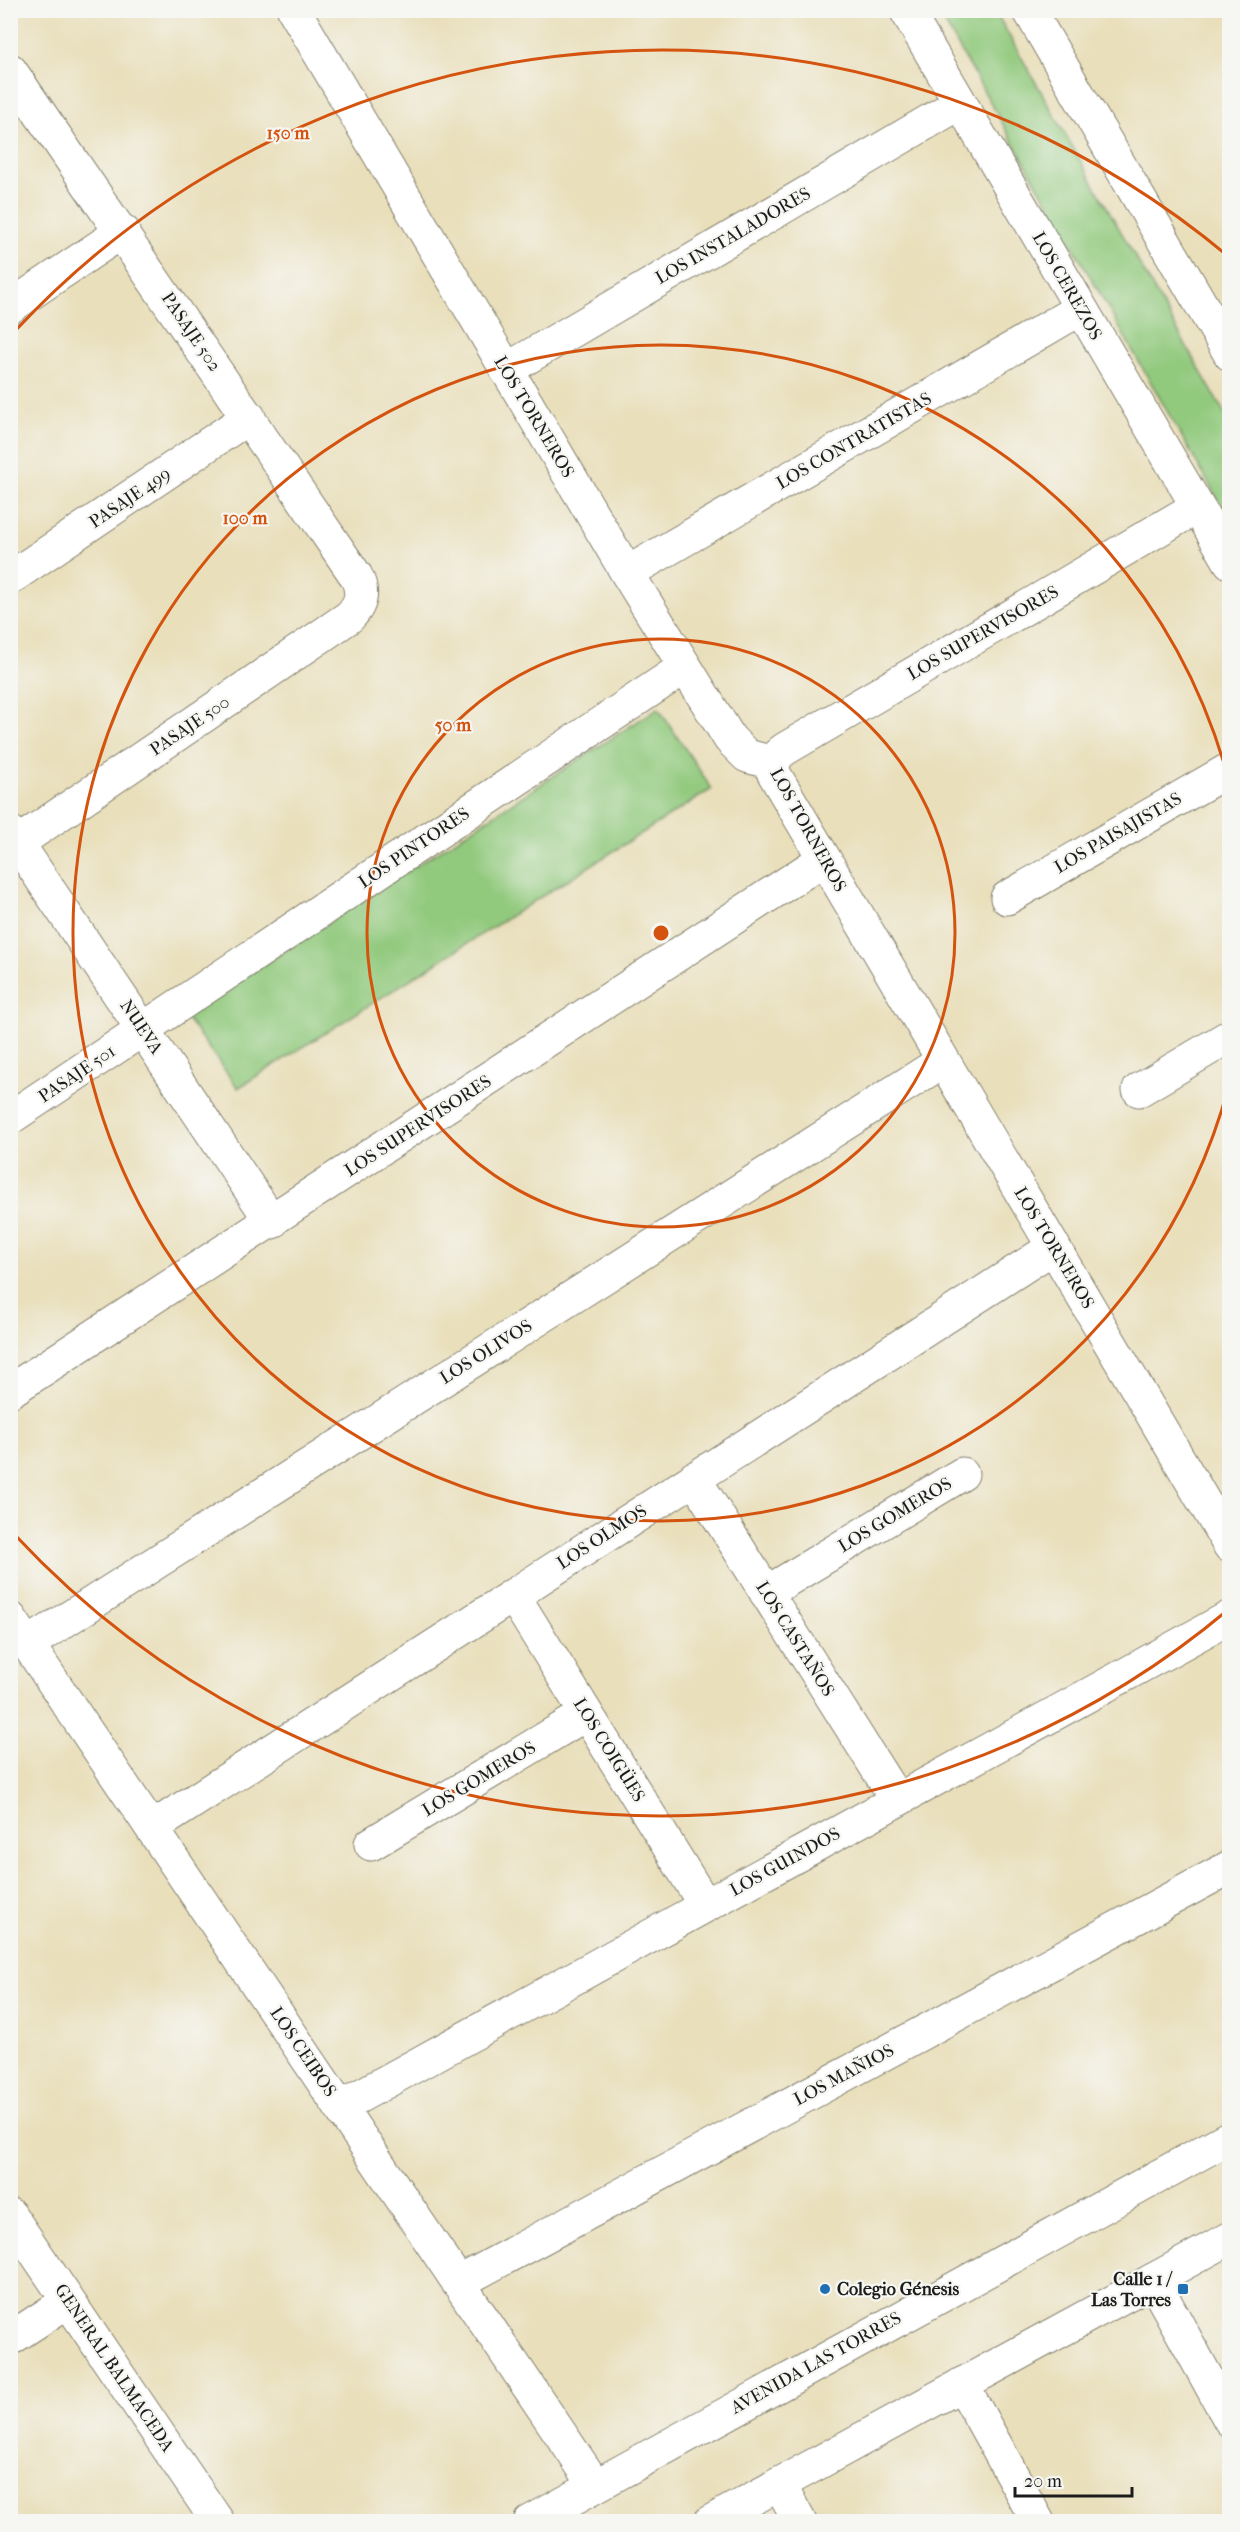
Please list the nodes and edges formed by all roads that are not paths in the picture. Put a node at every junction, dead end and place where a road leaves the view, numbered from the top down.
1 (294, 10) edge
2 (906, 10) edge
3 (1029, 10) edge
4 (10, 70) edge
5 (960, 103) junction
6 (123, 231) junction
7 (10, 307) edge
8 (1080, 309) junction
9 (1230, 354) edge
10 (506, 370) junction
11 (249, 417) junction
12 (1197, 507) junction
13 (1230, 562) edge
14 (627, 573) junction
15 (10, 578) edge
16 (362, 598) joint
17 (685, 667) junction
18 (773, 763) junction
19 (1230, 769) edge
20 (13, 841) edge
21 (824, 859) junction
22 (1007, 898) dead end
23 (143, 1029) junction
24 (1230, 1036) edge
25 (943, 1061) junction
26 (1139, 1090) dead end
27 (10, 1118) edge
28 (272, 1222) junction
29 (1054, 1247) junction
30 (10, 1391) edge
31 (962, 1474) dead end
32 (694, 1478) junction
33 (1230, 1546) edge
34 (766, 1593) junction
35 (513, 1595) junction
36 (1230, 1617) edge
37 (19, 1631) edge
38 (586, 1714) junction
39 (897, 1800) junction
40 (152, 1828) junction
41 (371, 1844) dead end
42 (1230, 1867) edge
43 (705, 1905) junction
44 (340, 2107) junction
45 (1230, 2137) edge
46 (10, 2216) edge
47 (1230, 2238) edge
48 (1153, 2280) junction
49 (458, 2283) junction
50 (68, 2301) junction
51 (10, 2339) edge
52 (962, 2384) junction
53 (1230, 2420) edge
54 (779, 2484) junction
55 (595, 2486) junction
56 (218, 2522) edge
57 (530, 2522) edge
58 (710, 2522) edge
59 (800, 2522) edge
60 (1038, 2522) edge

1 - 10 street, LOS TORNEROS
2 - 5 street, LOS CEREZOS
3 - 9 street
4 - 6 street, PASAJE 502
5 - 8 street, LOS CEREZOS
5 - 10 street, LOS INSTALADORES
6 - 7 street
6 - 11 street, PASAJE 502
8 - 12 street, LOS CEREZOS
8 - 14 street, LOS CONTRATISTAS
10 - 14 street, LOS TORNEROS
11 - 15 street, PASAJE 499
11 - 16 street, PASAJE 502
12 - 13 street, LOS CEREZOS
12 - 18 street, LOS SUPERVISORES
14 - 17 street, LOS TORNEROS
16 - 20 street, PASAJE 500
17 - 18 street, LOS TORNEROS
17 - 23 street, LOS PINTORES
18 - 21 street, LOS TORNEROS
19 - 22 street, LOS PAISAJISTAS
20 - 23 street, NUEVA
21 - 25 street, LOS TORNEROS
21 - 28 street, LOS SUPERVISORES
23 - 27 street, PASAJE 501
23 - 28 street, NUEVA
24 - 26 street
25 - 29 street, LOS TORNEROS
25 - 37 street, LOS OLIVOS
28 - 30 street, LOS SUPERVISORES
29 - 32 street, LOS OLMOS
29 - 33 street, LOS TORNEROS
31 - 34 street, LOS GOMEROS
32 - 34 street, LOS CASTAÑOS
32 - 35 street, LOS OLMOS
34 - 39 street, LOS CASTAÑOS
35 - 38 street, LOS COIGÜES
35 - 40 street, LOS OLMOS
36 - 39 street, LOS GUINDOS
37 - 40 street, LOS CEIBOS
38 - 41 street, LOS GOMEROS
38 - 43 street, LOS COIGÜES
39 - 43 street, LOS GUINDOS
40 - 44 street, LOS CEIBOS
42 - 49 street, LOS MAÑIOS
43 - 44 street, LOS GUINDOS
44 - 49 street, LOS CEIBOS
45 - 55 street, AVENIDA LAS TORRES
46 - 50 street, GENERAL BALMACEDA
47 - 48 street
48 - 52 street
48 - 53 street
49 - 55 street, LOS CEIBOS
50 - 51 street
50 - 56 street, GENERAL BALMACEDA
52 - 54 street
52 - 60 street
54 - 58 street
54 - 59 street
55 - 57 street, AVENIDA LAS TORRES

